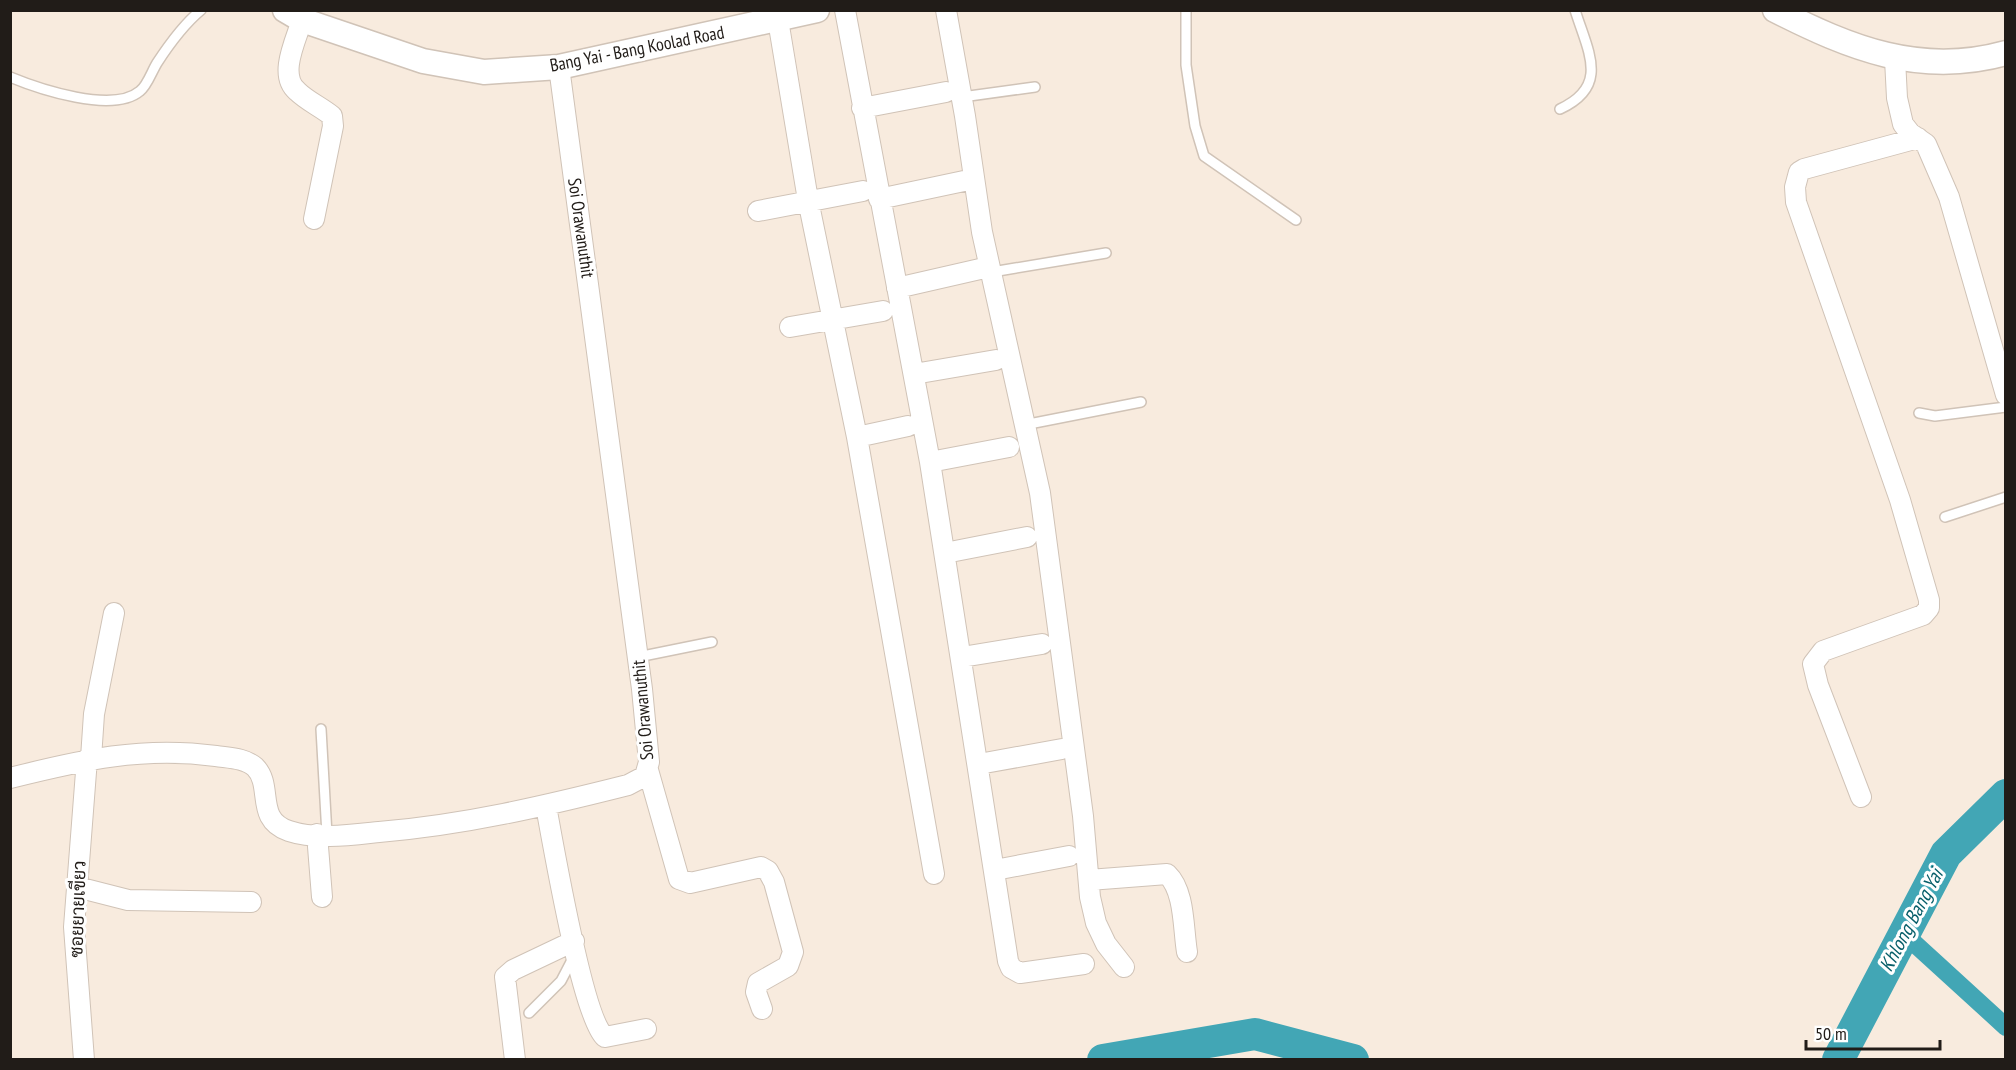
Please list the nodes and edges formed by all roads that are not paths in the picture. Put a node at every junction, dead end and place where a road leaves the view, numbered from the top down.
1 (201, 10) edge
2 (817, 10) edge
3 (845, 10) edge
4 (946, 10) edge
5 (1185, 10) edge
6 (1575, 10) edge
7 (1775, 10) edge
8 (294, 15) edge
9 (783, 16) edge
10 (2006, 53) edge
11 (1895, 59) junction
12 (559, 67) junction
13 (10, 77) edge
14 (1035, 87) dead end
15 (954, 94) junction
16 (862, 108) junction
17 (1560, 109) dead end
18 (1918, 138) junction
19 (964, 181) dead end
20 (871, 195) junction
21 (808, 200) junction
22 (758, 211) dead end
23 (314, 219) dead end
24 (1296, 220) dead end
25 (1107, 253) dead end
26 (986, 271) junction
27 (897, 288) junction
28 (883, 311) dead end
29 (832, 319) junction
30 (790, 327) dead end
31 (996, 360) dead end
32 (914, 374) junction
33 (2006, 395) edge
34 (1141, 402) dead end
35 (2006, 407) edge
36 (1919, 413) dead end
37 (1024, 425) junction
38 (908, 426) dead end
39 (857, 437) junction
40 (1009, 447) dead end
41 (930, 462) junction
42 (2006, 497) edge
43 (1945, 517) dead end
44 (1027, 537) dead end
45 (945, 553) junction
46 (114, 613) dead end
47 (711, 642) dead end
48 (1042, 644) dead end
49 (638, 657) junction
50 (962, 657) junction
51 (321, 729) dead end
52 (1062, 749) dead end
53 (89, 758) junction
54 (979, 764) junction
55 (648, 770) junction
56 (10, 778) edge
57 (1861, 797) dead end
58 (546, 806) junction
59 (322, 835) junction
60 (1069, 856) dead end
61 (995, 870) junction
62 (934, 874) dead end
63 (1089, 880) junction
64 (77, 887) junction
65 (322, 897) dead end
66 (251, 902) dead end
67 (575, 945) junction
68 (1187, 952) dead end
69 (1084, 964) dead end
70 (1124, 968) dead end
71 (762, 1009) dead end
72 (529, 1013) dead end
73 (646, 1029) dead end
74 (84, 1059) edge
75 (515, 1059) edge

1 - 13 lane
2 - 9 street, Bang Yai - Bang Koolad Road
3 - 16 street
4 - 15 street
5 - 24 lane
6 - 17 lane
7 - 11 street
8 - 12 street, Bang Yai - Bang Koolad Road
8 - 23 street
9 - 12 street, Bang Yai - Bang Koolad Road
9 - 21 street
10 - 11 street
11 - 18 street
12 - 49 street, Soi Orawanuthit
14 - 15 lane
15 - 16 street
15 - 26 street
16 - 20 street
18 - 33 street
18 - 57 street
19 - 20 street
20 - 21 street
20 - 27 street
21 - 22 street
21 - 29 street
25 - 26 lane
26 - 27 street
26 - 37 street
27 - 32 street
28 - 29 street
29 - 30 street
29 - 39 street
31 - 32 street
32 - 41 street
34 - 37 lane
35 - 36 lane
37 - 63 street
38 - 39 street
39 - 62 street
40 - 41 street
41 - 45 street
42 - 43 lane
44 - 45 street
45 - 50 street
46 - 53 street, ซอยยายเขียว
47 - 49 lane
48 - 50 street
49 - 55 street, Soi Orawanuthit
50 - 54 street
51 - 59 lane
52 - 54 street
53 - 56 street, Soi Orawanuthit
53 - 59 street, Soi Orawanuthit
53 - 64 street, ซอยยายเขียว
54 - 61 street
55 - 58 street, Soi Orawanuthit
55 - 71 street
58 - 59 street, Soi Orawanuthit
58 - 67 street
59 - 65 street
60 - 61 street
61 - 69 street
63 - 68 street
63 - 70 street
64 - 66 street
64 - 74 street, ซอยยายเขียว
67 - 72 lane
67 - 73 street
67 - 75 street

